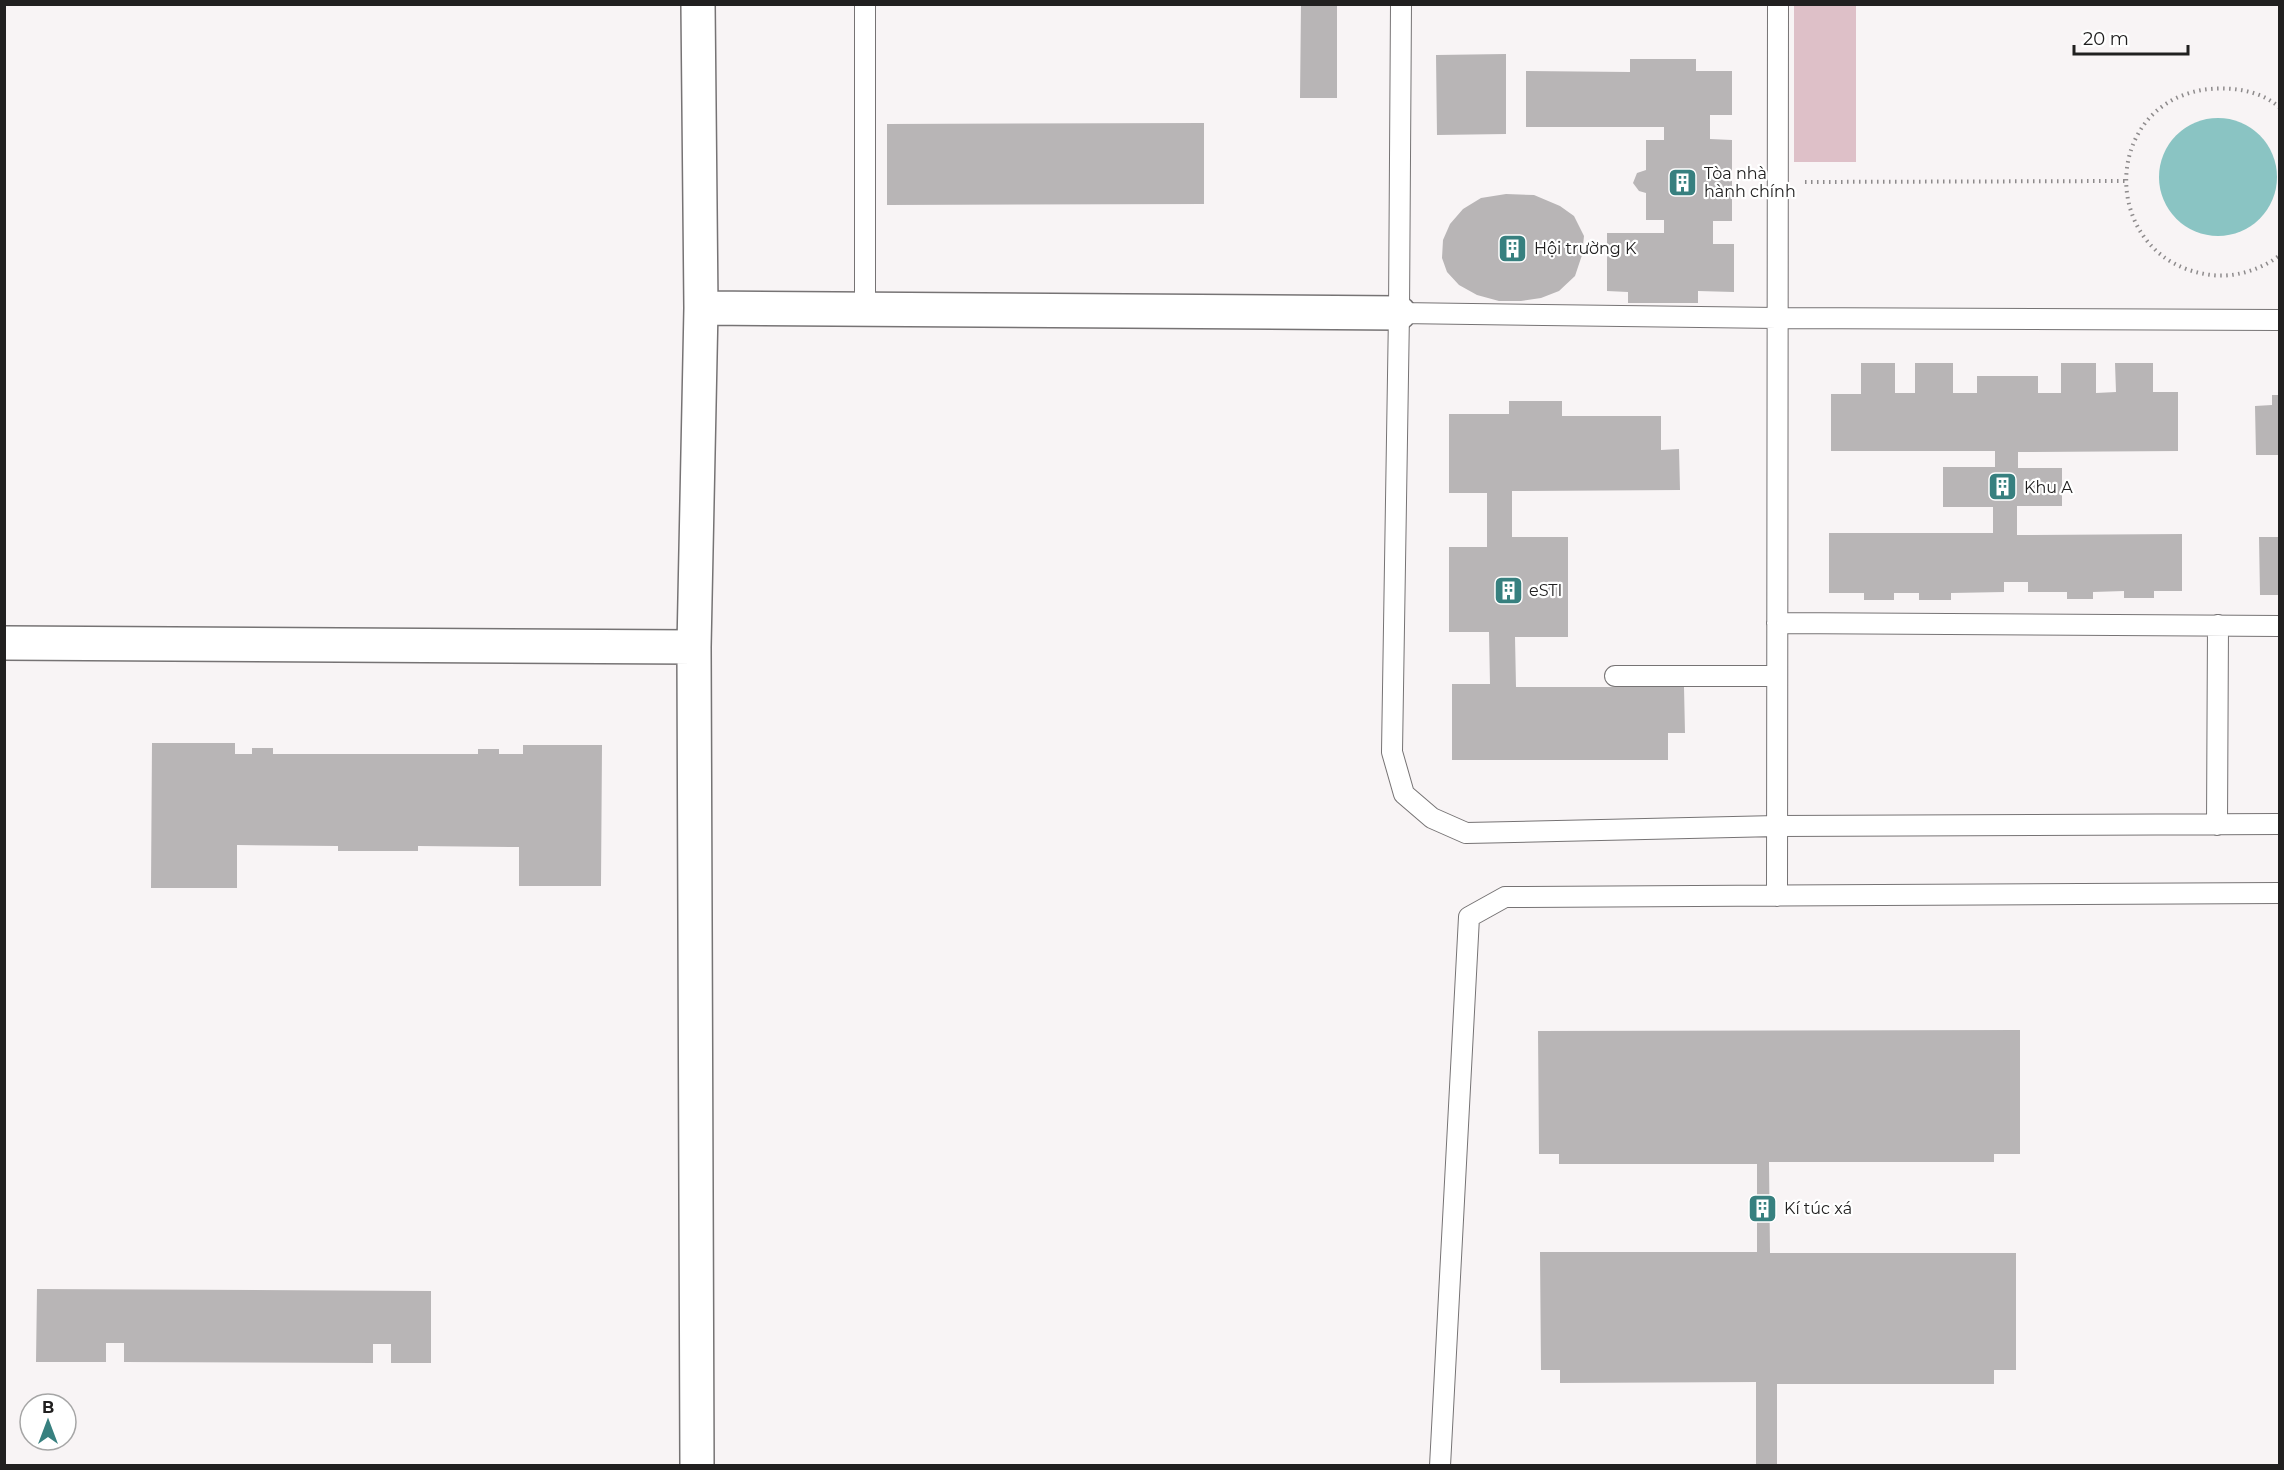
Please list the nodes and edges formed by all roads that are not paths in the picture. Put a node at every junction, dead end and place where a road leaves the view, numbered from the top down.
1 (698, 4) edge
2 (865, 4) edge
3 (1401, 4) edge
4 (1778, 4) edge
5 (701, 308) junction
6 (865, 309) junction
7 (1400, 313) junction
8 (1778, 318) junction
9 (2280, 320) edge
10 (1777, 623) junction
11 (2218, 625) junction
12 (2280, 626) edge
13 (4, 643) edge
14 (694, 647) junction
15 (1615, 676) dead end
16 (1777, 676) junction
17 (2280, 824) edge
18 (2217, 825) junction
19 (1777, 826) junction
20 (2280, 893) edge
21 (1777, 896) junction
22 (697, 1466) edge
23 (1440, 1466) edge

1 - 5 street
2 - 6 lane
3 - 7 lane
4 - 8 lane
5 - 6 street
5 - 14 street
6 - 7 street
7 - 8 lane
7 - 19 lane
8 - 9 lane
8 - 10 lane
10 - 11 lane
10 - 16 lane
11 - 12 lane
11 - 18 lane
13 - 14 street
14 - 22 street
15 - 16 lane
16 - 19 lane
17 - 18 lane
18 - 19 lane
19 - 21 lane
20 - 21 lane
21 - 23 lane

